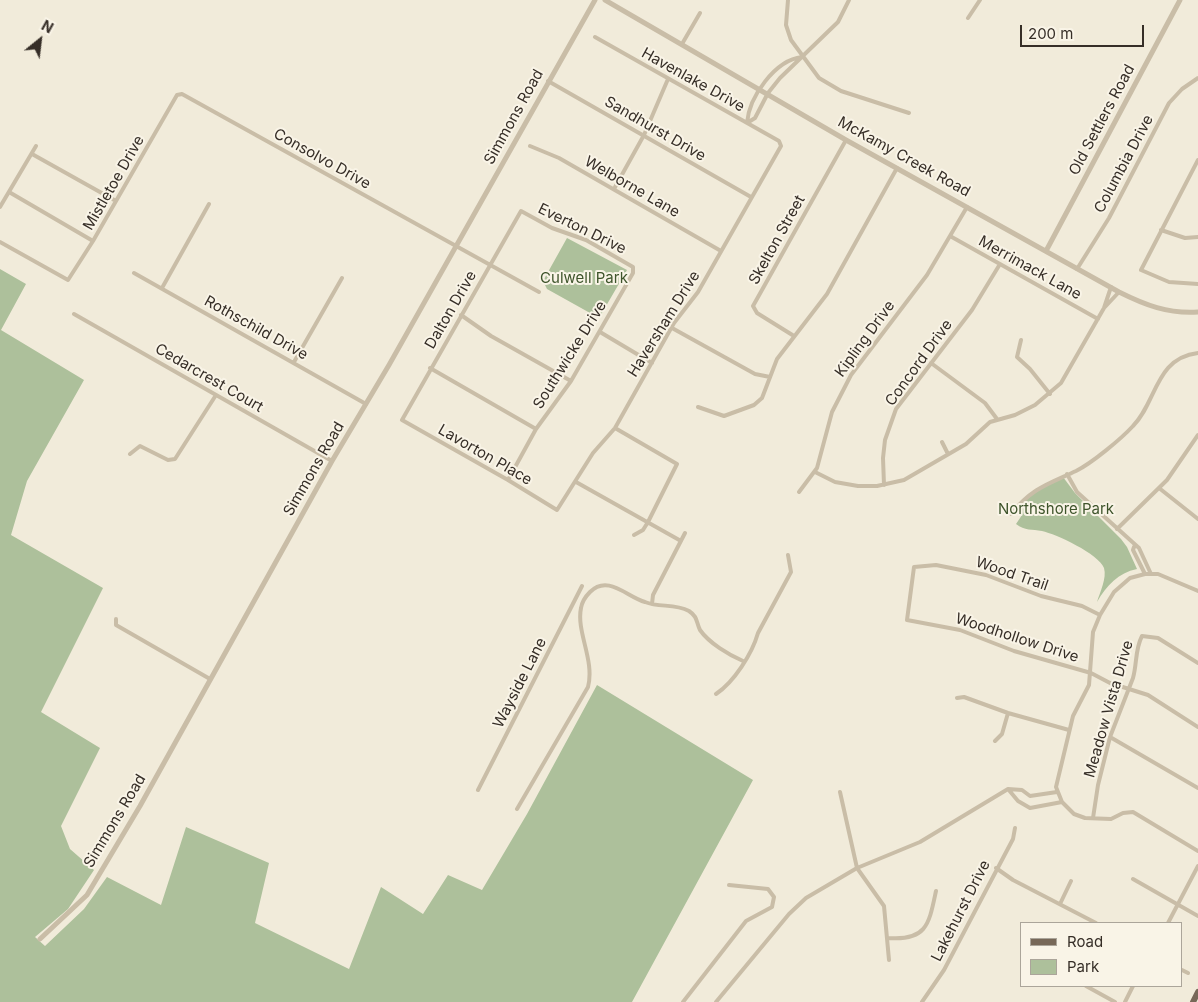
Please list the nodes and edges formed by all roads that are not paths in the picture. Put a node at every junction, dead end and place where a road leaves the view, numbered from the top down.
1 (595, 0) edge
2 (605, 0) edge
3 (788, 0) edge
4 (849, 0) edge
5 (980, 0) edge
6 (1180, 0) edge
7 (700, 13) dead end
8 (968, 18) dead end
9 (594, 37) dead end
10 (682, 44) junction
11 (802, 57) junction
12 (1198, 78) edge
13 (668, 79) junction
14 (548, 81) junction
15 (761, 89) junction
16 (768, 93) junction
17 (177, 95) joint
18 (909, 114) dead end
19 (747, 123) junction
20 (644, 136) junction
21 (846, 140) junction
22 (781, 143) joint
23 (36, 146) dead end
24 (530, 146) dead end
25 (32, 154) junction
26 (1198, 160) edge
27 (897, 168) junction
28 (1193, 170) junction
29 (1198, 173) edge
30 (614, 189) junction
31 (9, 192) junction
32 (751, 197) junction
33 (116, 201) junction
34 (209, 204) dead end
35 (0, 207) edge
36 (967, 207) junction
37 (521, 211) joint
38 (1161, 230) junction
39 (950, 236) junction
40 (1198, 237) edge
41 (93, 241) junction
42 (0, 242) edge
43 (455, 246) junction
44 (721, 251) junction
45 (1046, 251) junction
46 (1000, 264) junction
47 (489, 265) junction
48 (633, 267) joint
49 (1077, 269) junction
50 (134, 273) dead end
51 (342, 278) dead end
52 (1198, 284) edge
53 (1111, 287) junction
54 (162, 288) junction
55 (539, 292) dead end
56 (1119, 292) junction
57 (1104, 308) junction
58 (1198, 312) edge
59 (74, 314) dead end
60 (461, 315) junction
61 (1098, 319) junction
62 (672, 328) junction
63 (600, 332) junction
64 (794, 336) junction
65 (1021, 340) dead end
66 (1198, 353) edge
67 (294, 362) junction
68 (652, 363) junction
69 (931, 363) junction
70 (430, 368) junction
71 (770, 378) junction
72 (571, 382) junction
73 (1050, 394) junction
74 (216, 395) junction
75 (366, 404) junction
76 (698, 408) dead end
77 (997, 419) junction
78 (402, 420) joint
79 (614, 428) junction
80 (536, 429) junction
81 (1198, 435) edge
82 (942, 442) dead end
83 (1193, 443) junction
84 (1198, 446) edge
85 (130, 454) dead end
86 (948, 454) junction
87 (332, 461) junction
88 (815, 472) junction
89 (1067, 474) junction
90 (508, 480) junction
91 (576, 482) junction
92 (884, 485) junction
93 (1159, 488) junction
94 (799, 492) dead end
95 (557, 510) joint
96 (1012, 514) dead end
97 (1198, 519) edge
98 (648, 522) junction
99 (1116, 529) junction
100 (685, 533) dead end
101 (634, 535) dead end
102 (681, 541) junction
103 (1134, 547) junction
104 (788, 555) dead end
105 (1145, 574) junction
106 (1151, 574) junction
107 (582, 586) dead end
108 (1198, 591) edge
109 (652, 604) junction
110 (1100, 614) junction
111 (116, 619) dead end
112 (907, 620) joint
113 (743, 661) junction
114 (1198, 663) edge
115 (1091, 673) junction
116 (210, 678) junction
117 (1128, 689) junction
118 (716, 694) dead end
119 (957, 698) dead end
120 (1008, 713) junction
121 (1198, 727) edge
122 (1069, 730) junction
123 (1110, 737) junction
124 (995, 741) dead end
125 (1198, 788) edge
126 (1008, 789) junction
127 (478, 790) dead end
128 (840, 792) dead end
129 (1057, 792) junction
130 (1036, 795) junction
131 (1062, 802) junction
132 (1035, 808) junction
133 (516, 809) dead end
134 (1093, 818) junction
135 (1015, 828) dead end
136 (1198, 851) edge
137 (1198, 866) edge
138 (857, 868) junction
139 (996, 868) junction
140 (1133, 879) dead end
141 (1071, 881) dead end
142 (729, 885) dead end
143 (936, 891) dead end
144 (1060, 904) junction
145 (1178, 905) junction
146 (1198, 916) edge
147 (1094, 922) edge
148 (1169, 922) edge
149 (888, 938) junction
150 (40, 939) dead end
151 (889, 960) dead end
152 (1183, 970) edge
153 (1188, 973) dead end
154 (1088, 987) edge
155 (1133, 987) edge
156 (1198, 992) edge
157 (683, 1002) edge
158 (716, 1002) edge
159 (922, 1002) edge
160 (1115, 1002) edge
161 (1125, 1002) edge
162 (1192, 1002) edge

1 - 14 street, Simmons Road
2 - 10 street, McKamy Creek Road
3 - 11 street
4 - 11 street
5 - 8 street
6 - 45 street, Old Settlers Road
7 - 10 street
9 - 13 street, Havenlake Drive
10 - 15 street, McKamy Creek Road
11 - 15 street
11 - 16 street
11 - 18 street
12 - 49 street, Columbia Drive
13 - 19 street, Havenlake Drive
13 - 20 street
14 - 20 street, Sandhurst Drive
14 - 43 street, Simmons Road
15 - 16 street, McKamy Creek Road
15 - 19 street
16 - 19 street
16 - 21 street, McKamy Creek Road
17 - 33 street, Mistletoe Drive
17 - 43 street, Consolvo Drive
19 - 22 street, Havenlake Drive
20 - 30 street
20 - 32 street, Sandhurst Drive
21 - 27 street, McKamy Creek Road
21 - 64 street, Skelton Street
22 - 32 street, Haversham Drive
23 - 25 street
24 - 30 street, Welborne Lane
25 - 31 street
25 - 33 street
26 - 28 street
27 - 36 street, McKamy Creek Road
27 - 64 street
28 - 29 street
28 - 38 street
30 - 44 street, Welborne Lane
31 - 35 street
31 - 41 street
32 - 44 street, Haversham Drive
33 - 41 street, Mistletoe Drive
34 - 54 street
36 - 39 street, Kipling Drive
36 - 45 street, McKamy Creek Road
37 - 47 street, Dalton Drive
37 - 48 street, Everton Drive
38 - 40 street
38 - 52 street
39 - 46 street, Merrimack Lane
39 - 88 street, Kipling Drive
41 - 42 street, Mistletoe Drive
43 - 47 street, Consolvo Drive
43 - 75 street, Simmons Road
44 - 62 street, Haversham Drive
45 - 49 street, McKamy Creek Road
46 - 61 street, Merrimack Lane
46 - 69 street, Concord Drive
47 - 55 street, Consolvo Drive
47 - 60 street, Dalton Drive
48 - 63 street, Southwicke Drive
49 - 53 street, McKamy Creek Road
50 - 54 street, Rothschild Drive
51 - 67 street
53 - 56 street, McKamy Creek Road
53 - 57 street
54 - 67 street, Rothschild Drive
56 - 57 street
56 - 58 street, McKamy Creek Road
57 - 61 street
59 - 74 street, Cedarcrest Court
60 - 70 street, Dalton Drive
60 - 72 street
61 - 73 street
62 - 68 street, Haversham Drive
62 - 71 street
63 - 68 street
63 - 72 street, Southwicke Drive
64 - 71 street
65 - 73 street
66 - 89 street
67 - 75 street, Rothschild Drive
68 - 79 street, Haversham Drive
69 - 77 street
69 - 92 street, Concord Drive
70 - 78 street, Dalton Drive
70 - 80 street
71 - 76 street
72 - 80 street, Southwicke Drive
73 - 77 street
74 - 85 street
74 - 87 street, Cedarcrest Court
75 - 87 street, Simmons Road
77 - 86 street
78 - 90 street, Lavorton Place
79 - 91 street, Haversham Drive
79 - 98 street
80 - 90 street, Southwicke Drive
81 - 83 street
82 - 86 street
83 - 84 street
83 - 93 street
86 - 92 street
87 - 116 street, Simmons Road
88 - 92 street
88 - 94 street, Kipling Drive
89 - 96 street
89 - 99 street
90 - 95 street, Lavorton Place
91 - 95 street, Haversham Drive
91 - 98 street
93 - 97 street
93 - 99 street
98 - 101 street
98 - 102 street
99 - 103 street
100 - 102 street
102 - 109 street
103 - 105 street
103 - 106 street
104 - 113 street
105 - 106 street
105 - 110 street
106 - 108 street
107 - 127 street, Wayside Lane
109 - 113 street
109 - 133 street
110 - 112 street, Wood Trail
110 - 115 street
111 - 116 street
112 - 115 street, Woodhollow Drive
113 - 118 street
114 - 117 street, Meadow Vista Drive
115 - 117 street, Woodhollow Drive
115 - 122 street
116 - 150 street, Simmons Road
117 - 121 street, Woodhollow Drive
117 - 123 street, Meadow Vista Drive
119 - 120 street
120 - 122 street
120 - 124 street
122 - 129 street
123 - 125 street
123 - 134 street, Meadow Vista Drive
126 - 130 street
126 - 132 street
126 - 138 street
128 - 138 street
129 - 130 street
129 - 131 street
130 - 132 street
131 - 132 street
131 - 134 street
134 - 136 street
135 - 139 street, Lakehurst Drive
137 - 145 street
138 - 149 street
138 - 158 street
139 - 144 street
139 - 159 street, Lakehurst Drive
140 - 145 street
141 - 144 street
142 - 157 street
143 - 149 street
144 - 147 street
145 - 146 street
145 - 148 street
149 - 151 street
152 - 153 street
154 - 160 street
155 - 161 street
156 - 162 main road

